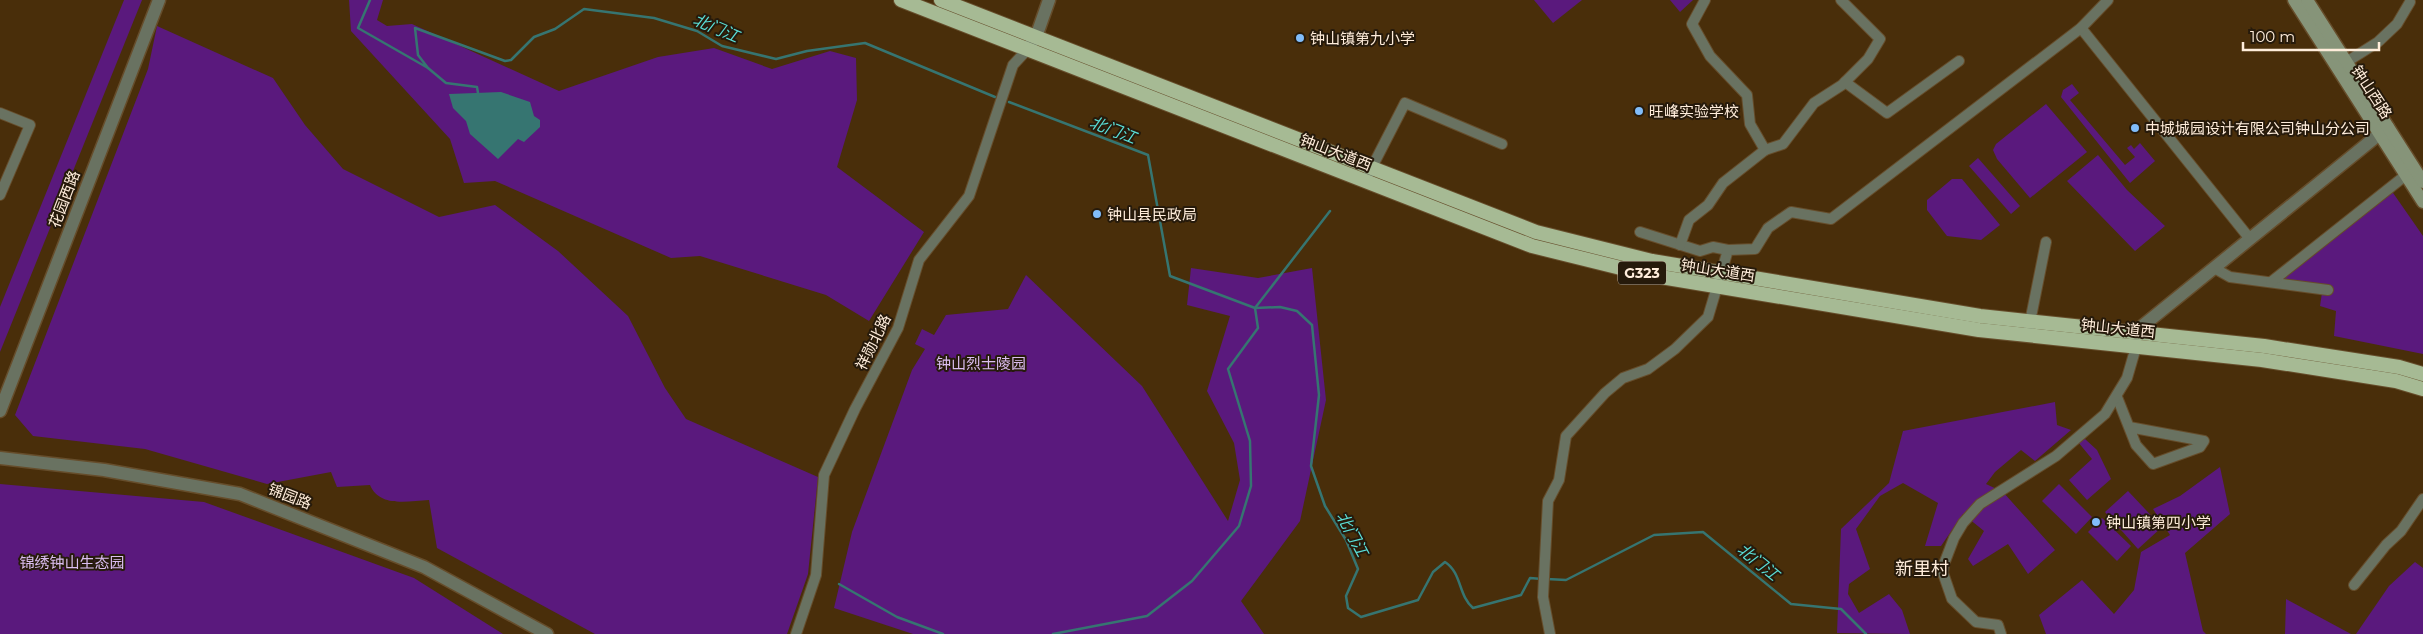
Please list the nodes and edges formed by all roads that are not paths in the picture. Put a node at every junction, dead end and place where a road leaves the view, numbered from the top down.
1 (159, 0) edge
2 (901, 0) edge
3 (941, 0) edge
4 (1049, 0) edge
5 (1706, 0) edge
6 (1841, 0) edge
7 (2108, 0) edge
8 (2294, 0) edge
9 (2307, 0) edge
10 (2410, 2) dead end
11 (2081, 28) junction
12 (1036, 37) junction
13 (1026, 51) junction
14 (1959, 61) dead end
15 (2342, 65) junction
16 (1845, 82) junction
17 (0, 113) edge
18 (2384, 131) junction
19 (1502, 144) dead end
20 (1765, 150) junction
21 (1371, 168) junction
22 (2406, 176) junction
23 (1365, 180) junction
24 (2423, 182) edge
25 (0, 195) edge
26 (2423, 202) edge
27 (1640, 232) dead end
28 (2250, 239) junction
29 (2046, 242) dead end
30 (1680, 245) junction
31 (1728, 250) junction
32 (2214, 268) junction
33 (1720, 272) junction
34 (2271, 282) junction
35 (1717, 286) junction
36 (2328, 290) dead end
37 (2030, 321) junction
38 (2135, 332) junction
39 (2027, 335) junction
40 (2136, 347) junction
41 (2423, 374) edge
42 (2423, 389) edge
43 (2116, 397) junction
44 (0, 411) edge
45 (2129, 427) junction
46 (0, 458) edge
47 (2423, 499) edge
48 (2354, 585) dead end
49 (547, 634) edge
50 (796, 634) edge
51 (1550, 634) edge
52 (2001, 634) edge

1 - 44 street, 花园西路
2 - 13 highway, 钟山大道西 / G323
3 - 12 highway, 钟山大道西 / G323
4 - 12 street
5 - 20 street
6 - 16 street
7 - 11 street
8 - 15 main road, 钟山西路
9 - 15 main road, 钟山西路
10 - 15 street
11 - 28 street
11 - 31 street
12 - 13 street
12 - 21 highway, 钟山大道西 / G323
13 - 23 highway, 钟山大道西 / G323
13 - 50 street, 祥勋北路
14 - 16 street
15 - 18 main road, 钟山西路
16 - 20 street
17 - 25 street
18 - 22 main road, 钟山西路
18 - 24 main road, 钟山西路
18 - 28 street
19 - 21 street
20 - 30 street
21 - 23 street
21 - 33 highway, 钟山大道西 / G323
22 - 26 main road, 钟山西路
22 - 34 street
23 - 35 highway, 钟山大道西 / G323
27 - 30 street
28 - 32 street
29 - 37 street
30 - 31 street
31 - 33 street
32 - 34 street
32 - 38 street
33 - 35 street
33 - 37 highway, 钟山大道西 / G323
34 - 36 street
35 - 39 highway, 钟山大道西 / G323
35 - 51 street
37 - 38 highway, 钟山大道西 / G323
37 - 39 street
38 - 40 street
38 - 41 highway, 钟山大道西 / G323
39 - 40 highway, 钟山大道西 / G323
40 - 42 highway, 钟山大道西 / G323
40 - 43 street
43 - 45 street
43 - 52 street
45 - 45 street
46 - 49 street, 锦园路
47 - 48 street

